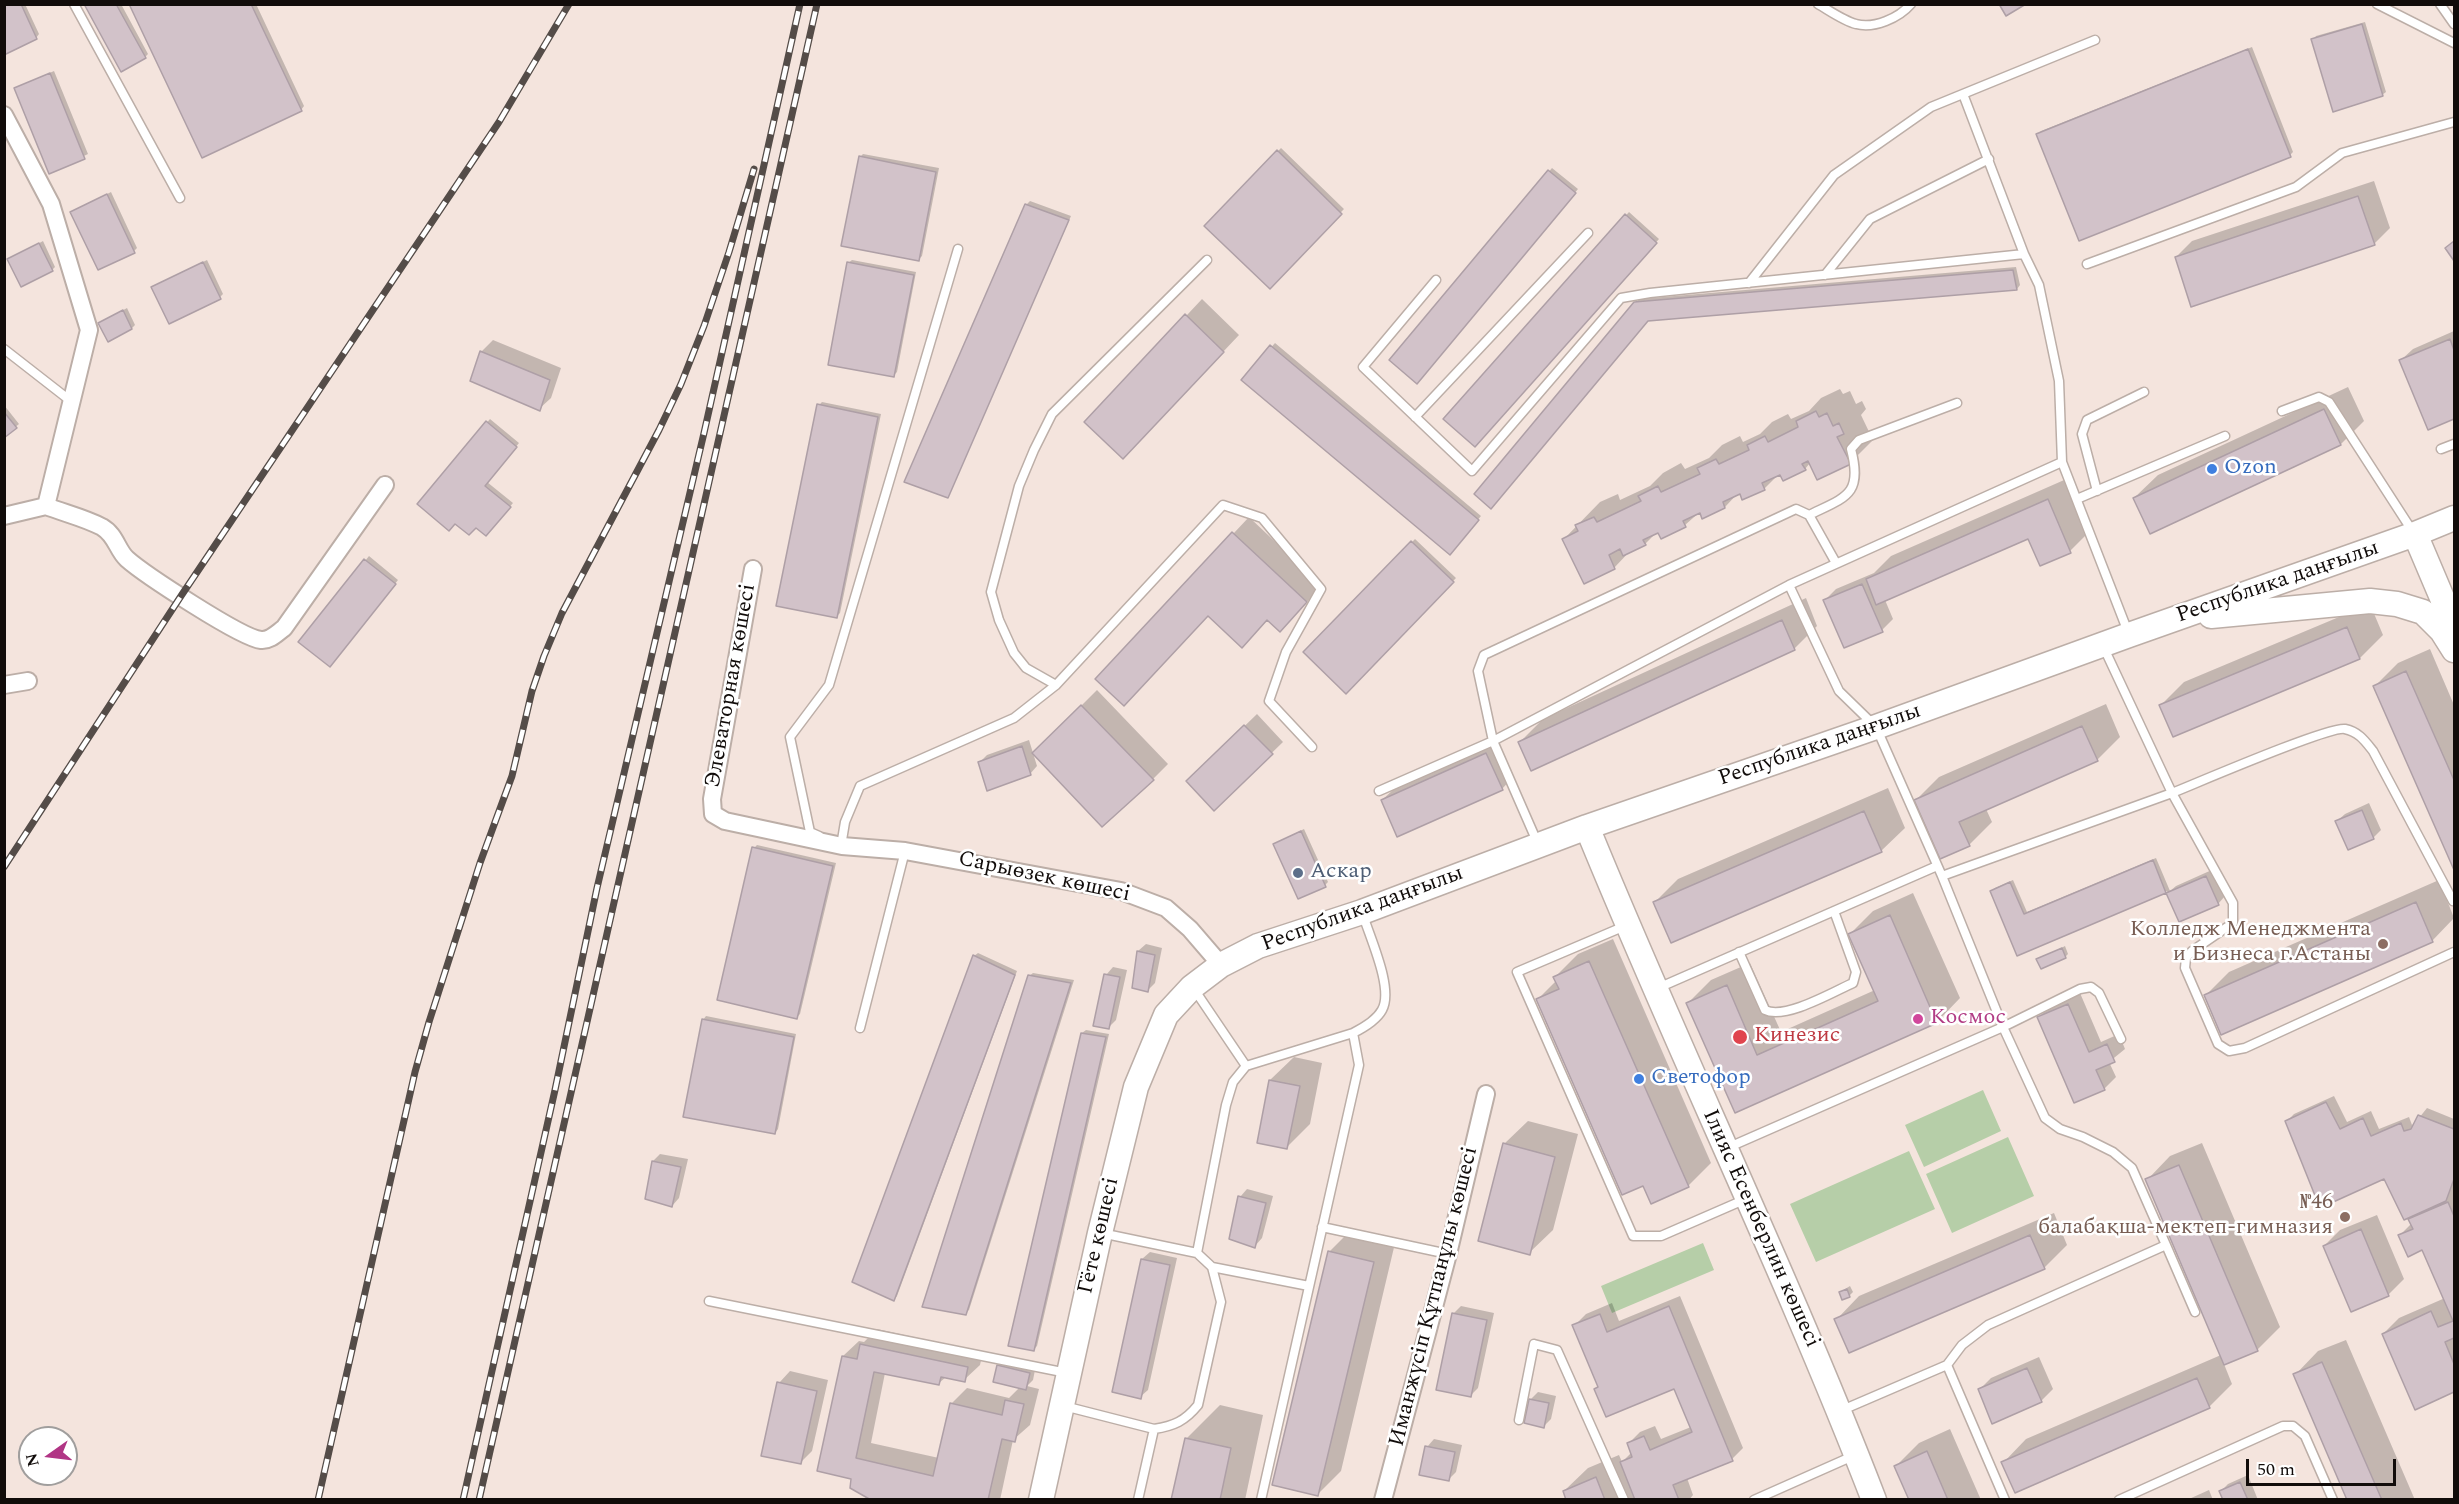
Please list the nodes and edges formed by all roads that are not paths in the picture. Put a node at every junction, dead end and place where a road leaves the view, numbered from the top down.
1 (74, 4) edge
2 (1818, 4) edge
3 (1911, 4) edge
4 (2377, 4) edge
5 (2440, 4) edge
6 (2454, 24) edge
7 (2095, 40) dead end
8 (2454, 43) edge
9 (1963, 94) junction
10 (4, 115) edge
11 (2454, 122) edge
12 (1989, 159) junction
13 (180, 198) dead end
14 (1588, 233) dead end
15 (958, 249) dead end
16 (2024, 254) junction
17 (1207, 261) dead end
18 (2087, 264) dead end
19 (1825, 275) junction
20 (1436, 280) dead end
21 (1749, 283) junction
22 (4, 350) edge
23 (2144, 392) dead end
24 (72, 402) junction
25 (1958, 403) dead end
26 (2282, 411) dead end
27 (1415, 417) junction
28 (2225, 436) dead end
29 (2454, 444) edge
30 (2441, 449) dead end
31 (2062, 462) junction
32 (385, 485) dead end
33 (2097, 491) junction
34 (2077, 500) junction
35 (46, 506) junction
36 (1809, 515) junction
37 (4, 516) edge
38 (2454, 518) edge
39 (2415, 534) junction
40 (1836, 563) junction
41 (753, 569) dead end
42 (1789, 585) junction
43 (2173, 620) junction
44 (2454, 626) edge
45 (2129, 635) junction
46 (2103, 645) junction
47 (2454, 650) edge
48 (28, 681) dead end
49 (4, 685) edge
50 (1056, 685) junction
51 (1876, 727) junction
52 (1493, 741) junction
53 (1312, 747) dead end
54 (1379, 791) dead end
55 (2172, 793) junction
56 (1587, 827) junction
57 (1539, 845) junction
58 (842, 846) junction
59 (905, 851) junction
60 (1937, 866) junction
61 (1942, 876) junction
62 (2454, 902) edge
63 (1834, 911) junction
64 (1362, 912) junction
65 (1627, 925) junction
66 (1739, 952) junction
67 (2454, 952) edge
68 (1221, 965) junction
69 (1192, 987) junction
70 (1654, 989) junction
71 (2003, 1027) junction
72 (860, 1028) dead end
73 (1353, 1033) junction
74 (2121, 1039) dead end
75 (1246, 1066) junction
76 (1486, 1094) dead end
77 (1724, 1150) junction
78 (1746, 1199) junction
79 (1322, 1227) junction
80 (1100, 1233) junction
81 (2166, 1245) junction
82 (1197, 1253) junction
83 (1448, 1254) junction
84 (1212, 1267) junction
85 (1309, 1286) junction
86 (709, 1301) dead end
87 (2195, 1312) dead end
88 (1947, 1365) junction
89 (1070, 1374) junction
90 (1063, 1406) junction
91 (1839, 1411) junction
92 (1519, 1420) dead end
93 (1154, 1429) junction
94 (1856, 1454) junction
95 (1041, 1500) edge
96 (1138, 1500) edge
97 (1261, 1500) edge
98 (1383, 1500) edge
99 (1624, 1500) edge
100 (1754, 1500) edge
101 (1874, 1500) edge
102 (2005, 1500) edge
103 (2119, 1500) edge
104 (2333, 1500) edge

1 - 13 lane
2 - 3 lane
4 - 8 lane
5 - 6 lane
7 - 9 lane
9 - 12 lane
9 - 21 lane
10 - 24 street
11 - 18 lane
12 - 16 lane
12 - 19 lane
14 - 27 lane
15 - 58 lane
16 - 19 lane
16 - 31 lane
17 - 50 lane
19 - 21 lane
20 - 27 lane
21 - 27 lane
22 - 24 lane
23 - 33 lane
24 - 35 street
25 - 36 lane
26 - 39 lane
28 - 33 lane
29 - 30 lane
31 - 34 lane
31 - 40 lane
32 - 35 street
33 - 34 lane
34 - 45 lane
35 - 37 street
36 - 40 lane
36 - 52 lane
38 - 39 main road, Республика даңғылы
39 - 43 main road, Республика даңғылы
39 - 44 main road
40 - 42 lane
41 - 58 street, Элеваторная көшесі
42 - 51 lane
42 - 52 lane
43 - 45 main road, Республика даңғылы
43 - 47 main road
45 - 46 main road, Республика даңғылы
46 - 51 main road, Республика даңғылы
46 - 55 lane
48 - 49 street
50 - 53 lane
50 - 58 lane
51 - 56 main road, Республика даңғылы
51 - 60 lane
52 - 54 lane
52 - 57 lane
55 - 61 lane
55 - 62 lane
55 - 67 lane
56 - 57 main road, Республика даңғылы
56 - 65 main road, Ілияс Есенберлин көшесі
57 - 64 main road, Республика даңғылы
58 - 59 street, Сарыөзек көшесі
59 - 68 street, Сарыөзек көшесі
59 - 72 lane
60 - 61 lane
60 - 63 lane
61 - 71 lane
63 - 66 lane
63 - 66 lane
64 - 68 main road, Республика даңғылы
64 - 73 lane
65 - 70 main road, Ілияс Есенберлин көшесі
65 - 78 lane
66 - 70 lane
68 - 69 main road, Республика даңғылы
69 - 75 lane
69 - 80 main road, Гёте көшесі
70 - 77 main road, Ілияс Есенберлин көшесі
71 - 74 lane
71 - 77 lane
71 - 81 lane
73 - 75 lane
73 - 79 lane
75 - 82 lane
76 - 83 street, Иманжүсіп Құтпанұлы көшесі
77 - 78 main road, Ілияс Есенберлин көшесі
78 - 91 main road, Ілияс Есенберлин көшесі
79 - 83 lane
79 - 85 lane
80 - 82 lane
80 - 89 main road, Гёте көшесі
81 - 87 lane
81 - 88 lane
82 - 84 lane
83 - 98 street, Иманжүсіп Құтпанұлы көшесі
84 - 85 lane
84 - 93 lane
85 - 97 lane
86 - 89 lane
88 - 91 lane
88 - 102 lane
89 - 90 main road, Гёте көшесі
90 - 93 lane
90 - 95 main road, Гёте көшесі
91 - 94 main road, Ілияс Есенберлин көшесі
92 - 99 lane
93 - 96 lane
94 - 100 lane
94 - 101 main road, Ілияс Есенберлин көшесі
103 - 104 lane

